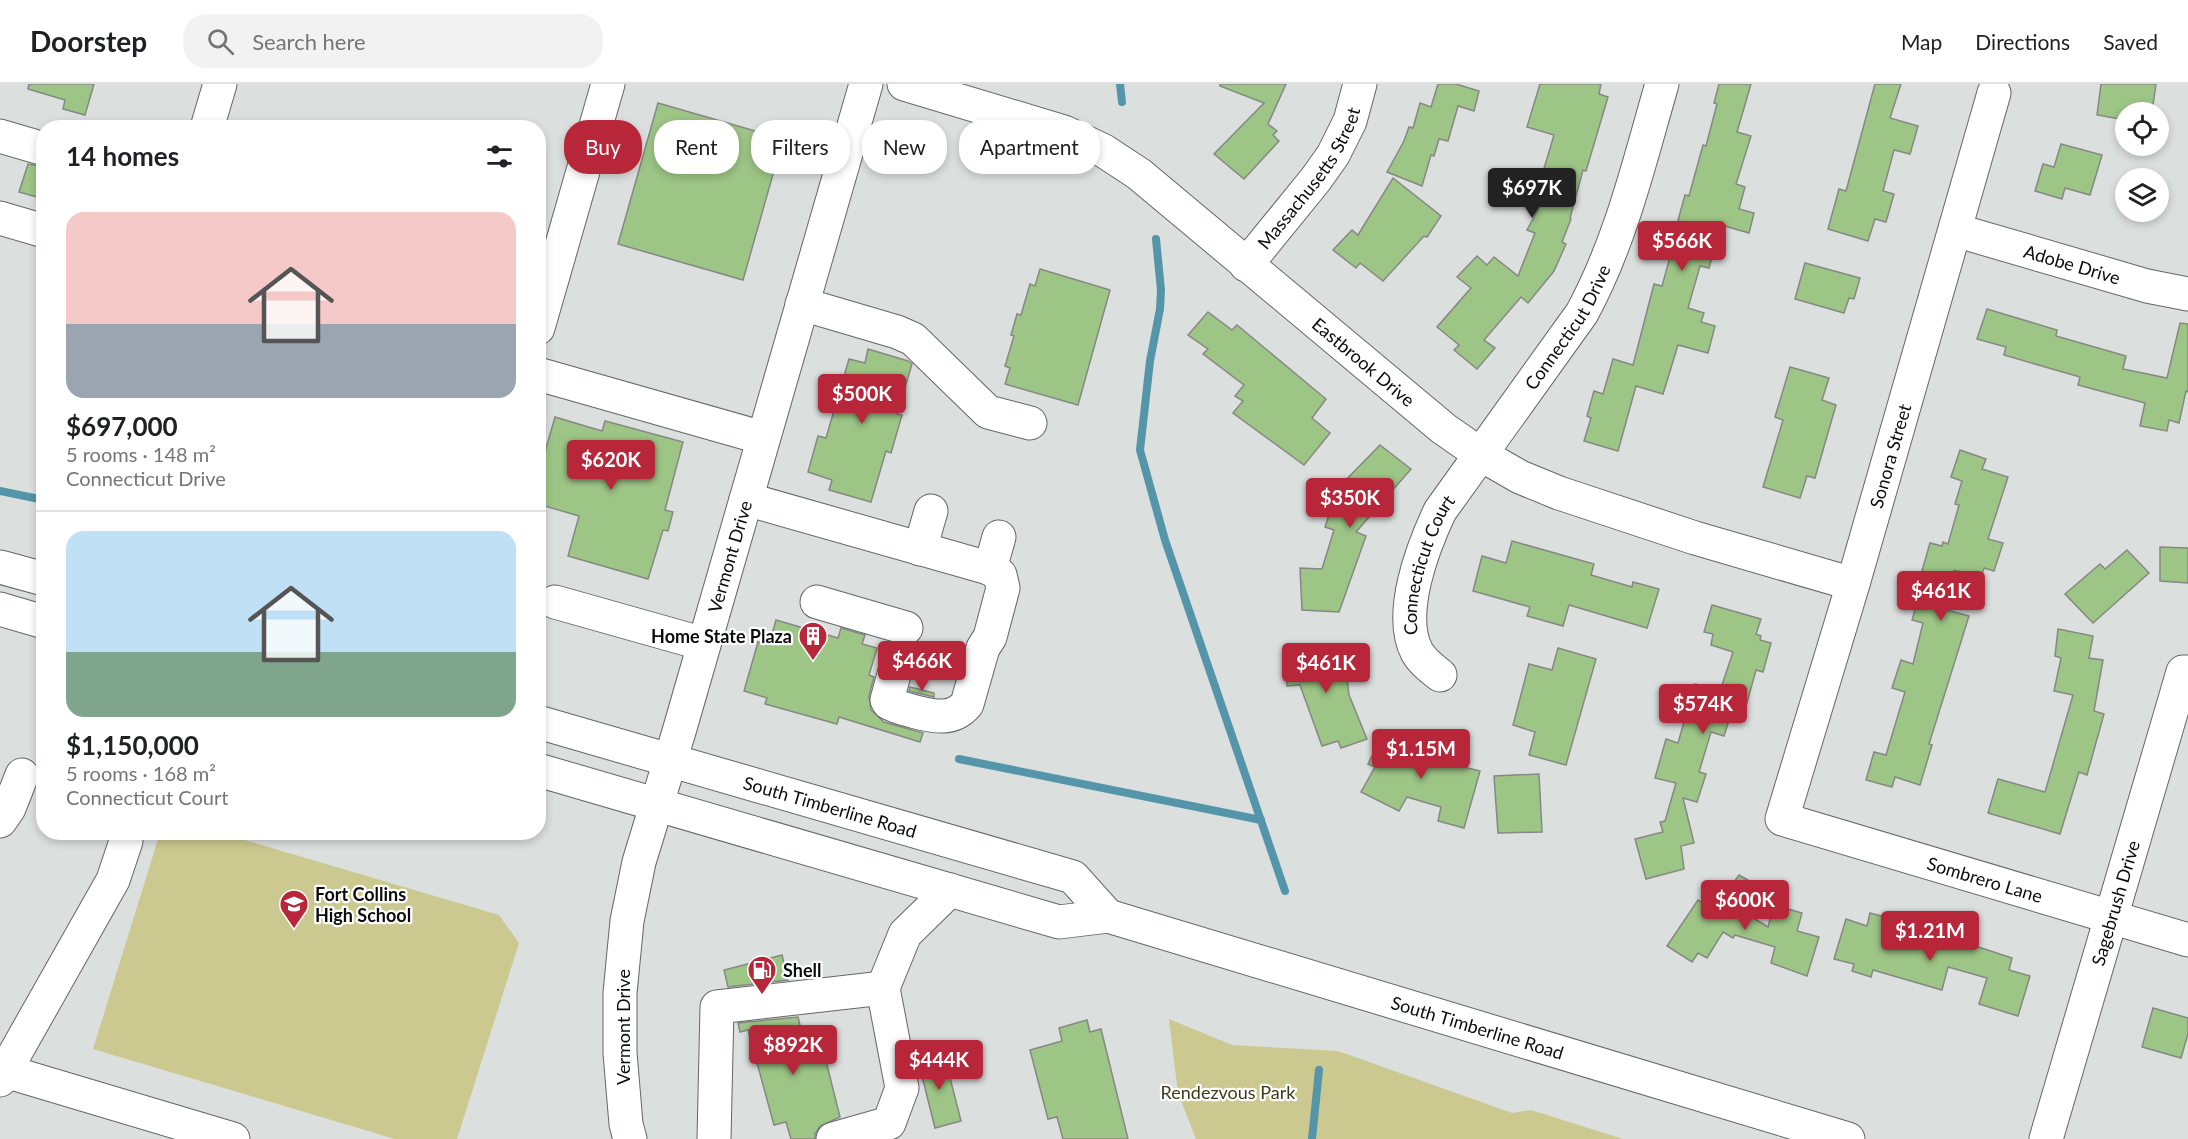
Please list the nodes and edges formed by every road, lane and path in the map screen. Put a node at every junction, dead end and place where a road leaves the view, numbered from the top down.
1 (220, 84) edge
2 (608, 84) edge
3 (866, 84) edge
4 (904, 84) edge
5 (1360, 84) edge
6 (1662, 84) edge
7 (1994, 93) dead end
8 (209, 120) edge
9 (0, 136) edge
10 (36, 147) edge
11 (0, 218) edge
12 (36, 229) edge
13 (1955, 230) junction
14 (1246, 265) junction
15 (2188, 294) edge
16 (546, 300) edge
17 (802, 304) junction
18 (546, 376) edge
19 (1030, 423) dead end
20 (763, 438) junction
21 (1480, 454) junction
22 (746, 499) junction
23 (931, 511) dead end
24 (999, 537) dead end
25 (920, 549) junction
26 (0, 567) edge
27 (990, 569) junction
28 (36, 577) edge
29 (1853, 584) junction
30 (555, 602) dead end
31 (817, 602) dead end
32 (0, 609) edge
33 (36, 620) edge
34 (906, 628) dead end
35 (704, 644) junction
36 (898, 660) dead end
37 (2188, 672) edge
38 (1440, 675) dead end
39 (546, 724) edge
40 (670, 759) junction
41 (546, 772) edge
42 (22, 775) edge
43 (656, 804) junction
44 (1782, 819) joint
45 (0, 821) edge
46 (126, 840) edge
47 (950, 890) junction
48 (1108, 916) junction
49 (2111, 917) junction
50 (2188, 940) edge
51 (883, 988) junction
52 (3, 1076) edge
53 (233, 1139) edge
54 (630, 1139) edge
55 (714, 1139) edge
56 (833, 1139) edge
57 (1848, 1139) edge
58 (2046, 1139) edge

1 - 8 street
2 - 16 street
3 - 17 street, Vermont Drive
4 - 14 street, Eastbrook Drive
5 - 14 street, Massachusetts Street
6 - 21 street, Connecticut Drive
7 - 13 street, Sonora Street
9 - 10 street
11 - 12 street
13 - 15 street, Adobe Drive
13 - 29 street, Sonora Street
14 - 21 street, Eastbrook Drive
17 - 19 street
17 - 20 street, Vermont Drive
18 - 20 street
20 - 22 street, Vermont Drive
21 - 29 street, Eastbrook Drive
21 - 38 street, Connecticut Court
22 - 25 street
22 - 35 street, Vermont Drive
23 - 25 street
24 - 27 street
25 - 27 street
26 - 28 street
27 - 36 street
29 - 44 street, Sonora Street
30 - 35 street
31 - 34 street
32 - 33 street
35 - 40 street, Vermont Drive
37 - 49 street, Sagebrush Drive
39 - 40 street, South Timberline Road
40 - 43 street, Vermont Drive
40 - 48 street, South Timberline Road
41 - 43 street, South Timberline Road
42 - 45 street
43 - 47 street, South Timberline Road
43 - 54 street, Vermont Drive
44 - 49 street, Sombrero Lane
46 - 52 street
47 - 48 street, South Timberline Road
47 - 51 street
48 - 57 street, South Timberline Road
49 - 50 street, Sombrero Lane
49 - 58 street, Sagebrush Drive
51 - 55 street
51 - 56 street
52 - 53 street

